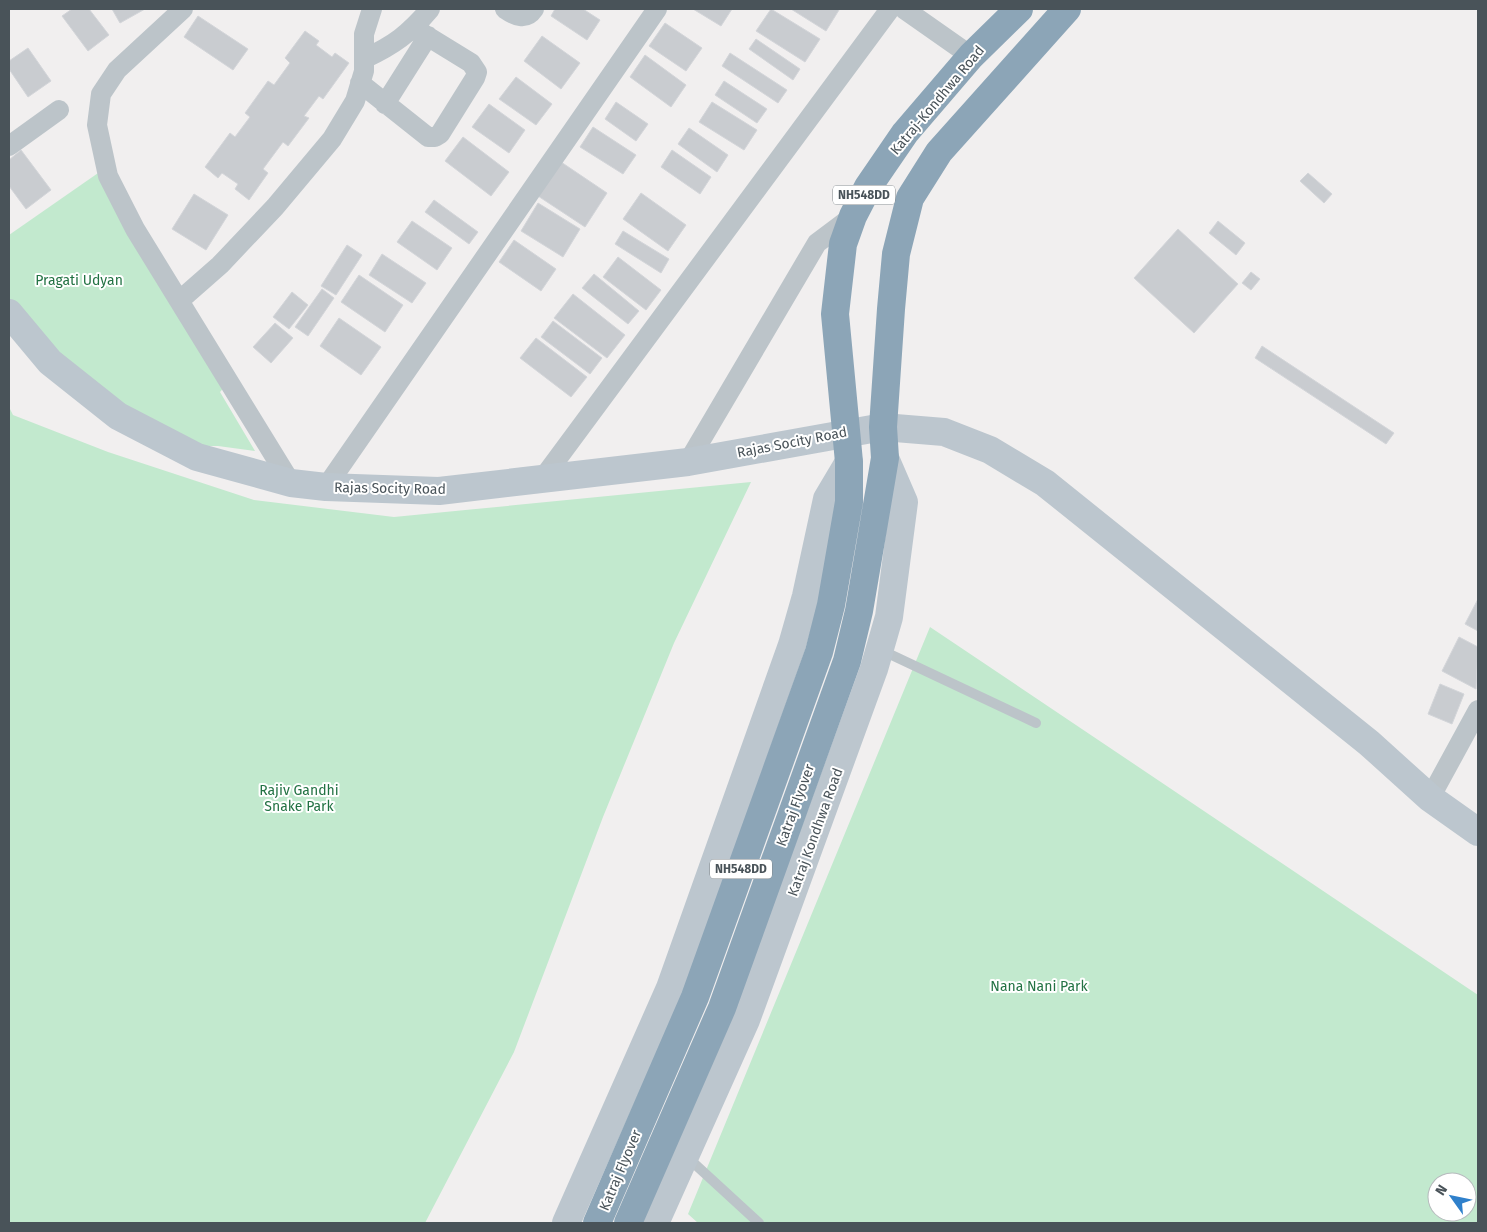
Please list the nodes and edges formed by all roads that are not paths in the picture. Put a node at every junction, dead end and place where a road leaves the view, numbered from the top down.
1 (183, 9) edge
2 (372, 9) edge
3 (430, 9) edge
4 (505, 9) edge
5 (534, 9) edge
6 (657, 9) edge
7 (890, 9) edge
8 (904, 9) edge
9 (1019, 9) edge
10 (1067, 9) edge
11 (421, 32) junction
12 (971, 56) junction
13 (364, 59) junction
14 (360, 83) junction
15 (386, 104) junction
16 (59, 110) dead end
17 (9, 146) edge
18 (853, 216) junction
19 (179, 301) junction
20 (9, 313) edge
21 (883, 427) junction
22 (845, 432) junction
23 (885, 458) junction
24 (688, 462) junction
25 (849, 462) junction
26 (543, 478) junction
27 (291, 483) junction
28 (326, 487) junction
29 (880, 650) junction
30 (1478, 710) edge
31 (1036, 723) dead end
32 (1430, 798) junction
33 (1478, 832) edge
34 (686, 1155) junction
35 (566, 1223) edge
36 (597, 1223) edge
37 (628, 1223) edge
38 (655, 1223) edge
39 (759, 1223) edge

1 - 19 street
2 - 13 street
3 - 11 street
4 - 5 street
6 - 28 street
7 - 26 street
8 - 12 street
9 - 12 highway, Katraj-Kondhwa Road / NH548DD
10 - 21 highway, NH548DD
11 - 13 street
11 - 15 street
11 - 15 street
12 - 18 highway, Katraj-Kondhwa Road / NH548DD
13 - 14 street
14 - 15 street
14 - 19 street
16 - 17 street
18 - 22 highway, Katraj-Kondhwa Road / NH548DD
18 - 24 street
19 - 27 street
20 - 27 street, Rajas Socity Road
21 - 22 street, Rajas Socity Road
21 - 23 highway, Katraj Kondhwa Road / NH548DD
21 - 32 street, Rajas Socity Road
22 - 24 street, Rajas Socity Road
22 - 25 highway, NH548DD
23 - 29 street, Katraj Kondhwa Road
23 - 37 highway, Katraj Flyover / NH548DD
24 - 26 street, Rajas Socity Road
25 - 35 street
25 - 36 highway, Katraj Flyover / NH548DD
26 - 28 street, Rajas Socity Road
27 - 28 street, Rajas Socity Road
29 - 31 lane
29 - 34 street, Katraj Kondhwa Road
30 - 32 street
32 - 33 street, Rajas Socity Road
34 - 38 street, Katraj Kondhwa Road
34 - 39 lane

